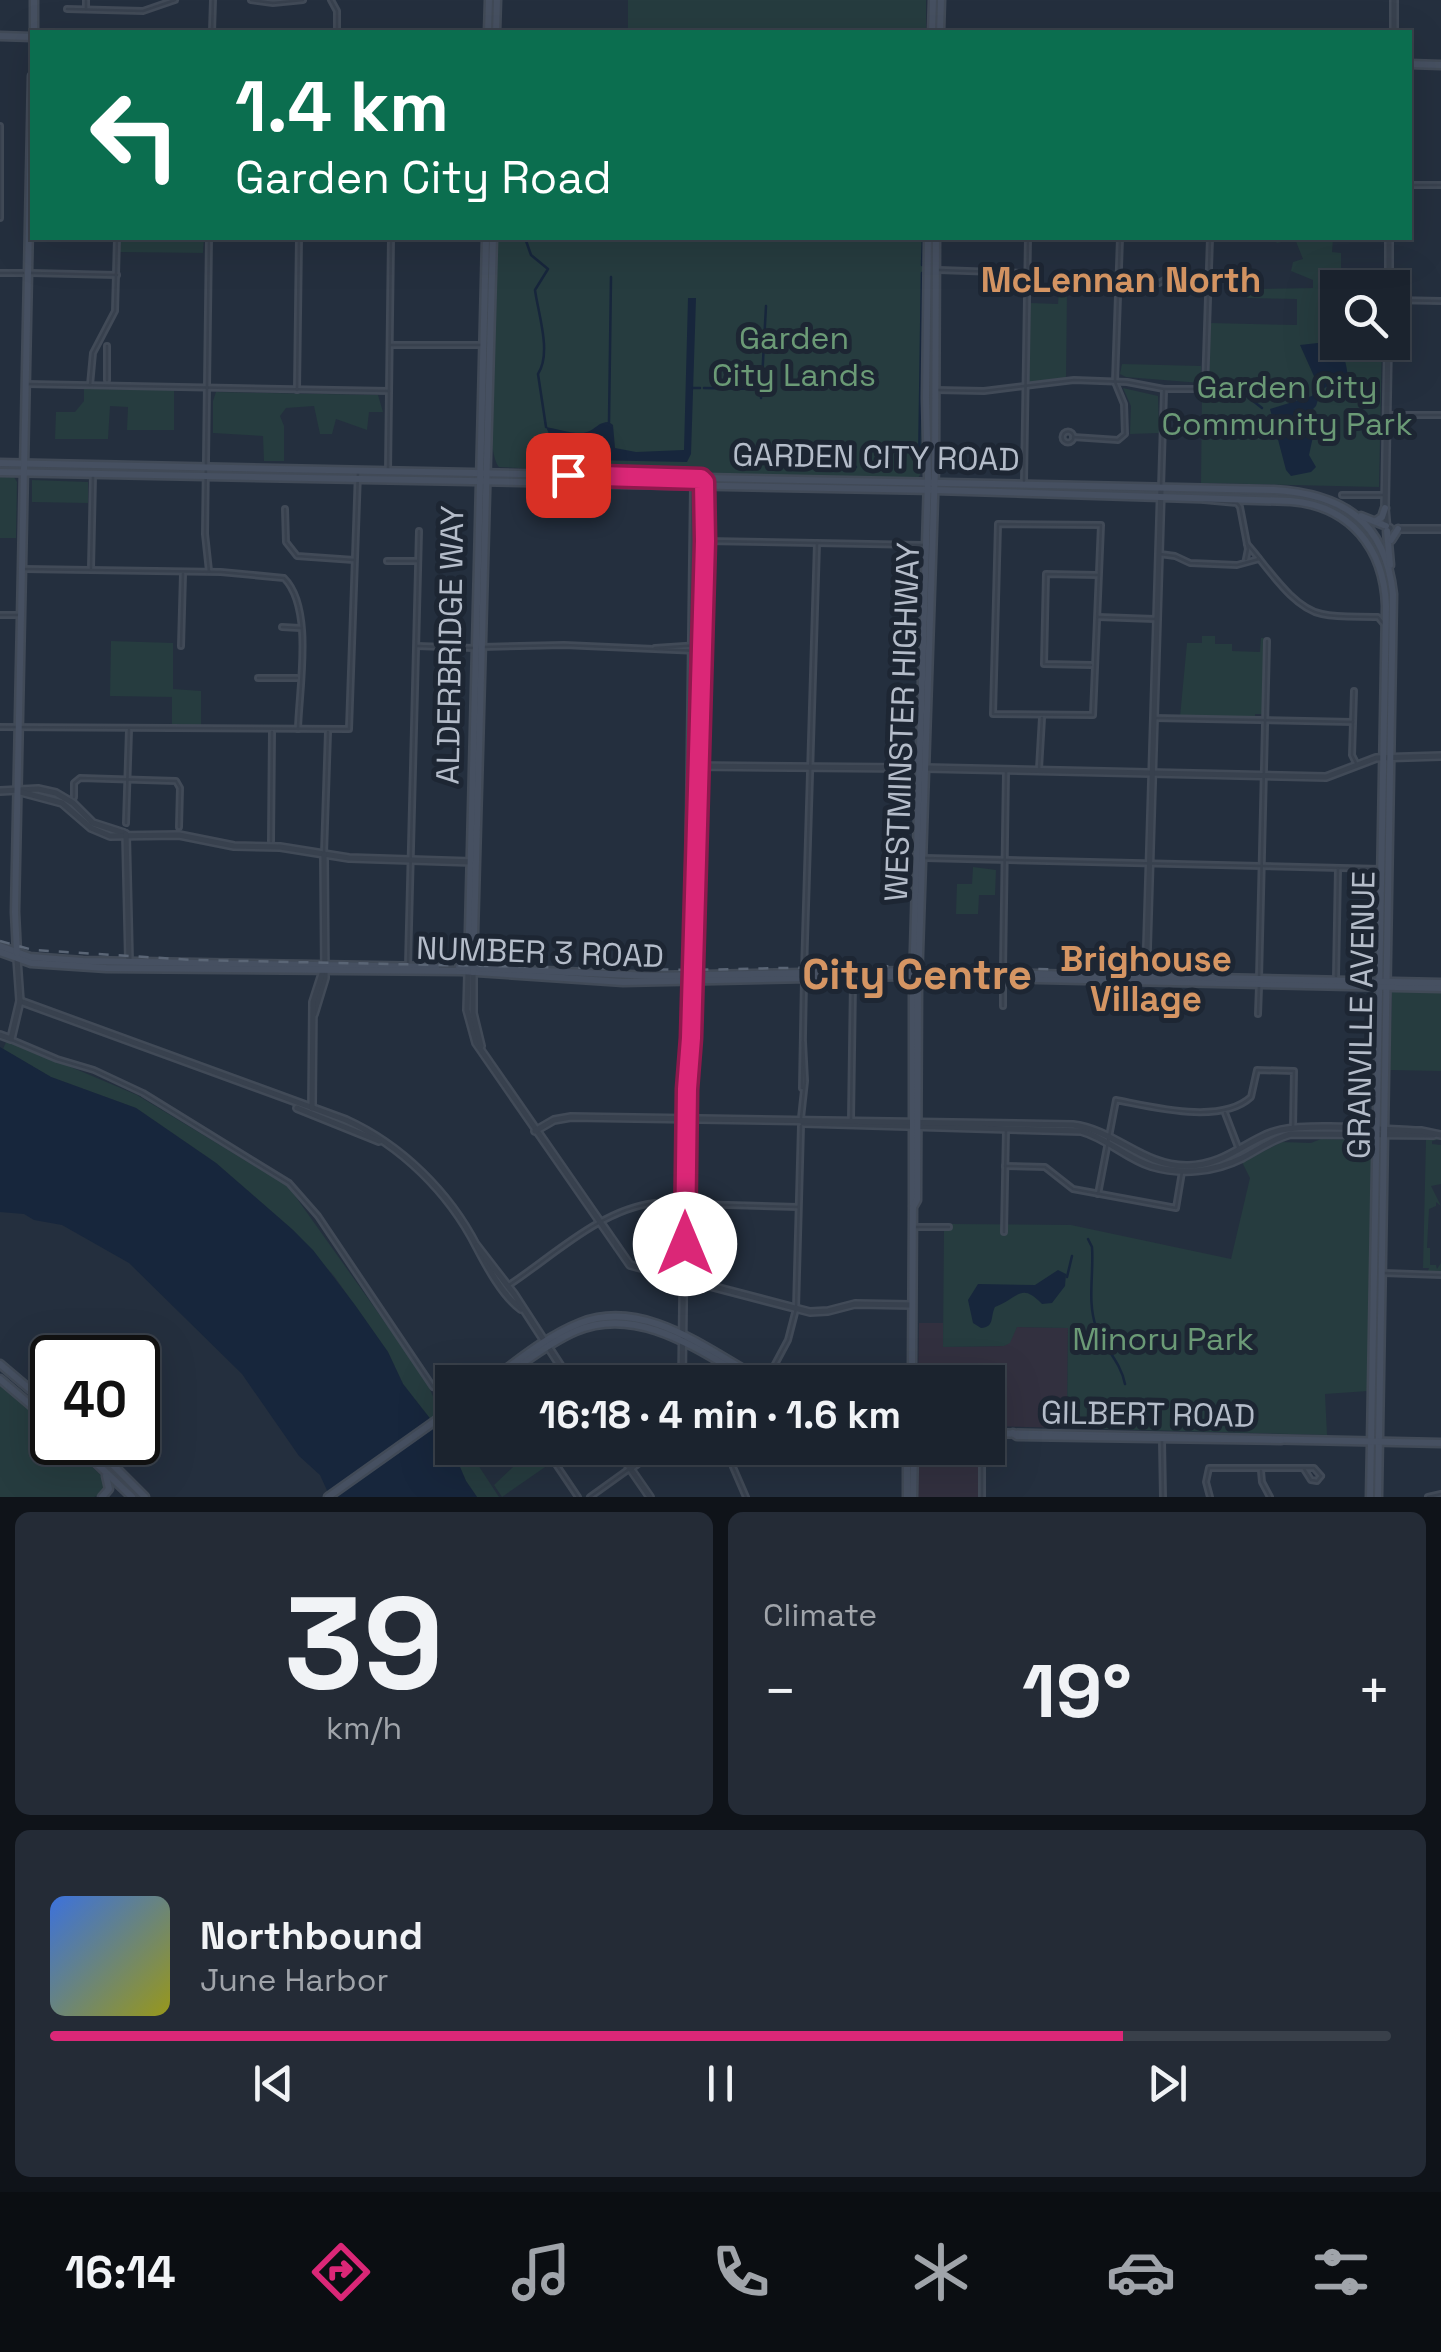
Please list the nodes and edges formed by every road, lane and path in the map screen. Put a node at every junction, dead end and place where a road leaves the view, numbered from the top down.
1 (34, 0) edge
2 (86, 0) edge
3 (173, 0) edge
4 (213, 0) edge
5 (250, 0) edge
6 (303, 0) edge
7 (331, 0) edge
8 (488, 0) edge
9 (497, 0) edge
10 (932, 0) edge
11 (941, 0) edge
12 (1394, 0) edge
13 (67, 8) dead end
14 (86, 10) junction
15 (33, 30) edge
16 (212, 30) edge
17 (337, 30) edge
18 (488, 30) edge
19 (496, 30) edge
20 (932, 30) edge
21 (940, 30) edge
22 (1394, 30) edge
23 (30, 35) edge
24 (0, 36) edge
25 (1412, 64) edge
26 (1441, 64) edge
27 (0, 126) edge
28 (0, 143) edge
29 (1441, 185) edge
30 (0, 186) edge
31 (1412, 186) edge
32 (0, 218) edge
33 (30, 219) edge
34 (117, 240) edge
35 (210, 240) edge
36 (299, 240) edge
37 (392, 240) edge
38 (489, 240) edge
39 (928, 240) edge
40 (936, 240) edge
41 (1028, 240) edge
42 (1120, 240) edge
43 (1210, 240) edge
44 (1390, 240) edge
45 (932, 270) junction
46 (1389, 270) edge
47 (1027, 272) junction
48 (0, 273) edge
49 (28, 273) junction
50 (117, 275) junction
51 (1209, 277) junction
52 (1119, 282) junction
53 (1410, 300) edge
54 (1441, 301) edge
55 (390, 345) junction
56 (486, 345) junction
57 (107, 346) dead end
58 (1388, 360) edge
59 (106, 380) dead end
60 (1115, 382) junction
61 (26, 384) junction
62 (1026, 384) junction
63 (90, 386) junction
64 (207, 388) junction
65 (1164, 389) junction
66 (297, 390) junction
67 (934, 390) junction
68 (389, 391) junction
69 (1386, 415) junction
70 (1441, 415) edge
71 (1073, 437) dead end
72 (487, 458) junction
73 (0, 463) edge
74 (24, 463) junction
75 (206, 468) junction
76 (358, 470) junction
77 (388, 470) junction
78 (0, 472) edge
79 (24, 473) junction
80 (93, 475) junction
81 (206, 477) junction
82 (482, 477) junction
83 (501, 478) junction
84 (358, 480) junction
85 (396, 480) junction
86 (699, 483) junction
87 (931, 487) junction
88 (1024, 489) junction
89 (478, 492) junction
90 (1160, 493) junction
91 (1342, 495) dead end
92 (1385, 495) junction
93 (1203, 499) junction
94 (486, 500) junction
95 (1385, 508) junction
96 (285, 509) dead end
97 (1351, 511) junction
98 (1375, 521) junction
99 (1390, 528) junction
100 (1441, 529) edge
101 (420, 531) dead end
102 (1374, 539) junction
103 (705, 541) junction
104 (817, 543) junction
105 (1247, 544) junction
106 (926, 545) junction
107 (1159, 554) junction
108 (1261, 559) junction
109 (355, 560) junction
110 (387, 560) dead end
111 (418, 561) junction
112 (1246, 561) junction
113 (22, 569) junction
114 (91, 570) junction
115 (183, 572) junction
116 (209, 572) junction
117 (1387, 573) junction
118 (1098, 575) junction
119 (0, 615) edge
120 (21, 616) junction
121 (1097, 617) junction
122 (1157, 619) junction
123 (282, 627) dead end
124 (301, 628) junction
125 (1386, 630) junction
126 (1267, 641) dead end
127 (181, 646) dead end
128 (416, 646) junction
129 (479, 647) junction
130 (698, 648) junction
131 (1094, 665) junction
132 (258, 678) dead end
133 (300, 678) junction
134 (1354, 690) dead end
135 (1042, 716) junction
136 (1154, 718) junction
137 (1264, 719) junction
138 (1353, 722) junction
139 (19, 727) junction
140 (0, 728) edge
141 (128, 729) junction
142 (272, 730) junction
143 (298, 730) junction
144 (328, 731) junction
145 (920, 754) junction
146 (1387, 756) junction
147 (1441, 756) edge
148 (1357, 765) junction
149 (695, 766) junction
150 (810, 768) junction
151 (908, 768) junction
152 (922, 768) junction
153 (1006, 769) junction
154 (1039, 770) junction
155 (1152, 772) junction
156 (1264, 776) junction
157 (128, 779) junction
158 (0, 791) edge
159 (18, 791) junction
160 (74, 797) dead end
161 (126, 823) dead end
162 (179, 827) dead end
163 (126, 834) junction
164 (271, 841) dead end
165 (324, 855) junction
166 (923, 858) junction
167 (410, 860) junction
168 (1004, 860) junction
169 (474, 862) junction
170 (1150, 863) junction
171 (1262, 865) junction
172 (1338, 868) junction
173 (1385, 869) junction
174 (0, 949) edge
175 (17, 956) junction
176 (128, 965) junction
177 (408, 966) junction
178 (323, 968) junction
179 (471, 970) junction
180 (916, 974) junction
181 (804, 976) junction
182 (1003, 976) junction
183 (853, 977) junction
184 (690, 978) junction
185 (1146, 979) junction
186 (1336, 980) junction
187 (1259, 982) junction
188 (1383, 984) junction
189 (1441, 986) edge
190 (23, 1001) junction
191 (1003, 1006) dead end
192 (1258, 1014) dead end
193 (0, 1035) edge
194 (11, 1039) junction
195 (272, 1096) junction
196 (312, 1108) junction
197 (1224, 1111) junction
198 (686, 1120) junction
199 (851, 1120) junction
200 (801, 1122) junction
201 (914, 1124) junction
202 (1006, 1126) junction
203 (1293, 1128) junction
204 (535, 1130) junction
205 (1380, 1133) junction
206 (1439, 1134) edge
207 (371, 1138) junction
208 (1109, 1140) junction
209 (391, 1147) junction
210 (1240, 1151) junction
211 (1006, 1166) junction
212 (1182, 1169) junction
213 (1098, 1194) junction
214 (685, 1204) junction
215 (799, 1206) junction
216 (914, 1208) junction
217 (600, 1224) junction
218 (913, 1227) junction
219 (949, 1228) dead end
220 (1004, 1232) dead end
221 (476, 1246) junction
222 (1381, 1273) junction
223 (1441, 1275) edge
224 (685, 1280) junction
225 (508, 1286) junction
226 (912, 1305) junction
227 (521, 1309) junction
228 (796, 1309) junction
229 (683, 1339) junction
230 (546, 1346) junction
231 (0, 1364) edge
232 (518, 1365) edge
233 (559, 1365) edge
234 (682, 1365) edge
235 (726, 1365) edge
236 (733, 1365) edge
237 (774, 1365) edge
238 (912, 1365) edge
239 (0, 1379) edge
240 (433, 1387) dead end
241 (30, 1389) edge
242 (30, 1404) edge
243 (435, 1421) edge
244 (1005, 1433) edge
245 (1162, 1437) junction
246 (1375, 1442) junction
247 (1441, 1443) edge
248 (99, 1465) edge
249 (113, 1465) edge
250 (557, 1465) edge
251 (628, 1465) edge
252 (639, 1465) edge
253 (733, 1465) edge
254 (911, 1465) edge
255 (982, 1465) edge
256 (1261, 1468) junction
257 (1303, 1469) dead end
258 (104, 1470) junction
259 (632, 1471) junction
260 (1441, 1494) edge
261 (102, 1497) edge
262 (132, 1497) edge
263 (145, 1497) edge
264 (328, 1497) edge
265 (578, 1497) edge
266 (590, 1497) edge
267 (650, 1497) edge
268 (746, 1497) edge
269 (910, 1497) edge
270 (982, 1497) edge
271 (1163, 1497) edge
272 (1210, 1497) edge
273 (1270, 1497) edge
274 (1370, 1497) edge
275 (1378, 1497) edge
276 (1428, 1497) edge

1 - 15 main road
2 - 14 street
3 - 14 street
4 - 16 street
5 - 6 street
7 - 17 street
8 - 18 main road
9 - 19 main road
10 - 20 main road
11 - 21 main road
12 - 22 street
13 - 14 street
23 - 24 main road
25 - 26 main road
27 - 28 street
28 - 30 street
29 - 31 street
30 - 32 street
33 - 49 main road
34 - 50 street
35 - 64 street
36 - 66 street
37 - 55 street
38 - 56 main road, ALDERBRIDGE WAY
39 - 45 main road, WESTMINSTER HIGHWAY
40 - 45 main road, WESTMINSTER HIGHWAY
41 - 47 street
42 - 52 street
43 - 51 street
44 - 46 street
45 - 47 street
45 - 67 main road, WESTMINSTER HIGHWAY
45 - 87 main road, WESTMINSTER HIGHWAY
47 - 62 street
48 - 49 street
49 - 50 street
49 - 61 main road
50 - 63 street
51 - 52 street
51 - 65 street
52 - 60 street
53 - 54 street
55 - 56 street
55 - 68 street
56 - 72 main road, ALDERBRIDGE WAY
56 - 82 main road, ALDERBRIDGE WAY
57 - 59 street
58 - 69 street
60 - 62 street
60 - 65 street
60 - 71 street
61 - 63 street
61 - 74 main road
62 - 67 street
62 - 88 street
63 - 64 street
64 - 66 street
64 - 75 street
65 - 90 street
66 - 68 street
67 - 87 main road, WESTMINSTER HIGHWAY
68 - 77 street
69 - 70 street
69 - 92 street
72 - 82 main road, ALDERBRIDGE WAY
72 - 83 main road
73 - 74 main road, GARDEN CITY ROAD
74 - 75 main road, GARDEN CITY ROAD
74 - 79 main road
75 - 76 main road, GARDEN CITY ROAD
75 - 81 street
76 - 77 main road, GARDEN CITY ROAD
76 - 84 street
77 - 82 main road, GARDEN CITY ROAD
78 - 79 main road, GARDEN CITY ROAD
79 - 80 main road, GARDEN CITY ROAD
79 - 113 main road
80 - 81 main road, GARDEN CITY ROAD
80 - 114 street
81 - 84 main road, GARDEN CITY ROAD
81 - 116 street
82 - 83 main road, GARDEN CITY ROAD
82 - 85 main road, GARDEN CITY ROAD
82 - 89 main road, ALDERBRIDGE WAY
82 - 94 main road, ALDERBRIDGE WAY
83 - 86 main road, GARDEN CITY ROAD
83 - 94 main road
84 - 85 main road, GARDEN CITY ROAD
84 - 109 street
85 - 89 main road
86 - 87 main road, GARDEN CITY ROAD
86 - 103 street
86 - 130 street
87 - 88 main road, GARDEN CITY ROAD
87 - 106 main road, WESTMINSTER HIGHWAY
87 - 152 main road, WESTMINSTER HIGHWAY
88 - 90 main road, GARDEN CITY ROAD
89 - 129 main road, ALDERBRIDGE WAY
90 - 93 main road, GARDEN CITY ROAD
90 - 97 main road, GARDEN CITY ROAD
90 - 107 street
91 - 92 street
92 - 95 street
93 - 102 main road, GARDEN CITY ROAD
93 - 105 street
94 - 129 main road, ALDERBRIDGE WAY
95 - 98 main road
95 - 99 street
96 - 109 street
97 - 98 main road
97 - 102 main road, GARDEN CITY ROAD
98 - 99 main road
99 - 100 street
99 - 102 main road
99 - 117 main road
101 - 111 street
102 - 117 main road, GRANVILLE AVENUE
103 - 104 street
103 - 130 street
104 - 106 street
104 - 150 street
105 - 108 street
105 - 112 street
106 - 145 main road, WESTMINSTER HIGHWAY
107 - 112 street
107 - 122 street
108 - 112 street
108 - 125 street
109 - 144 street
110 - 111 street
111 - 128 street
113 - 114 street
113 - 120 main road
114 - 115 street
115 - 116 street
115 - 127 street
116 - 124 street
117 - 125 main road, GRANVILLE AVENUE
117 - 146 main road, GRANVILLE AVENUE
118 - 121 street
118 - 131 street
118 - 135 street
119 - 120 street
120 - 139 main road
121 - 122 street
121 - 131 street
122 - 136 street
123 - 124 street
124 - 133 street
125 - 146 main road, GRANVILLE AVENUE
126 - 137 street
128 - 129 street
128 - 167 street
129 - 130 street
129 - 169 main road, ALDERBRIDGE WAY
130 - 149 street
131 - 135 street
132 - 133 street
133 - 143 street
134 - 138 street
135 - 154 street
136 - 137 street
136 - 155 street
137 - 138 street
137 - 156 street
138 - 148 street
139 - 140 street
139 - 141 street
139 - 159 main road
141 - 142 street
141 - 157 street
142 - 143 street
142 - 164 street
143 - 144 street
144 - 165 street
145 - 151 main road
145 - 152 main road, WESTMINSTER HIGHWAY
146 - 147 street
146 - 148 street
146 - 173 main road, GRANVILLE AVENUE
148 - 156 street
149 - 150 street
149 - 184 street
150 - 151 street
150 - 181 street
151 - 152 street
152 - 153 street
152 - 166 main road, WESTMINSTER HIGHWAY
152 - 180 main road, WESTMINSTER HIGHWAY
153 - 154 street
153 - 168 street
154 - 155 street
155 - 156 street
155 - 170 street
156 - 171 street
157 - 160 street
157 - 161 street
157 - 162 street
158 - 159 street
159 - 163 street
159 - 175 main road
163 - 165 street
163 - 176 street
165 - 167 street
165 - 178 street
166 - 168 street
166 - 180 main road, WESTMINSTER HIGHWAY
167 - 169 street
167 - 177 street
168 - 170 street
168 - 182 street
169 - 179 main road, ALDERBRIDGE WAY
170 - 171 street
170 - 185 street
171 - 172 street
171 - 187 street
172 - 173 street
172 - 186 street
173 - 188 main road, GRANVILLE AVENUE
174 - 175 main road, NUMBER 3 ROAD
175 - 176 main road, NUMBER 3 ROAD
175 - 190 street
176 - 178 main road, NUMBER 3 ROAD
177 - 178 main road, NUMBER 3 ROAD
177 - 179 main road, NUMBER 3 ROAD
178 - 179 main road, NUMBER 3 ROAD
178 - 196 street
179 - 184 main road, NUMBER 3 ROAD
179 - 204 street, ALDERBRIDGE WAY
180 - 181 main road, NUMBER 3 ROAD
180 - 182 main road, NUMBER 3 ROAD
180 - 183 main road, NUMBER 3 ROAD
180 - 201 main road, WESTMINSTER HIGHWAY
181 - 183 main road, NUMBER 3 ROAD
181 - 184 main road, NUMBER 3 ROAD
181 - 200 street
182 - 185 main road, NUMBER 3 ROAD
182 - 191 street
183 - 199 street
184 - 198 street
185 - 187 main road, NUMBER 3 ROAD
186 - 187 main road, NUMBER 3 ROAD
186 - 188 main road, NUMBER 3 ROAD
187 - 188 main road, NUMBER 3 ROAD
187 - 192 street
188 - 189 main road, NUMBER 3 ROAD
188 - 205 main road, GRANVILLE AVENUE
190 - 194 street
190 - 195 street
193 - 194 street
194 - 240 street
195 - 196 street
195 - 207 street
196 - 207 street
196 - 209 street
197 - 203 street
197 - 208 street
197 - 210 street
198 - 200 street
198 - 204 street
198 - 214 street
199 - 200 street
199 - 201 street
200 - 201 street
200 - 215 street
201 - 202 street
201 - 216 main road, WESTMINSTER HIGHWAY
201 - 216 main road, WESTMINSTER HIGHWAY
202 - 208 street
202 - 211 street
203 - 205 street
203 - 210 street
204 - 217 street, ALDERBRIDGE WAY
205 - 206 street
205 - 212 street
205 - 222 main road, GRANVILLE AVENUE
205 - 246 main road, GRANVILLE AVENUE
207 - 209 street
208 - 212 street
208 - 213 street
209 - 221 street
210 - 212 street
211 - 213 street
211 - 220 street
212 - 213 street
214 - 215 street
214 - 217 street
214 - 224 street
215 - 228 street
216 - 218 main road, WESTMINSTER HIGHWAY
217 - 224 street, ALDERBRIDGE WAY
217 - 225 street
218 - 219 street
218 - 226 main road, WESTMINSTER HIGHWAY
221 - 225 street
221 - 227 street
222 - 223 street
222 - 246 main road, GRANVILLE AVENUE
224 - 228 street, ALDERBRIDGE WAY
224 - 229 street
225 - 227 street
226 - 228 street, ALDERBRIDGE WAY
226 - 238 main road, WESTMINSTER HIGHWAY
227 - 230 street
228 - 237 street
229 - 230 main road
229 - 234 street
229 - 235 main road
229 - 236 main road
230 - 232 main road
230 - 233 street
231 - 241 main road
239 - 242 main road
243 - 264 main road
244 - 245 main road, GILBERT ROAD
245 - 246 main road, GILBERT ROAD
245 - 271 street
246 - 247 main road, GILBERT ROAD
246 - 274 main road, GRANVILLE AVENUE
246 - 275 main road, GRANVILLE AVENUE
248 - 258 main road
249 - 263 main road
250 - 265 street
251 - 259 street
252 - 259 street
253 - 268 street
254 - 269 main road
255 - 270 street
256 - 257 street
256 - 272 street
256 - 273 street
258 - 261 main road
258 - 262 main road
259 - 266 street
259 - 267 street
260 - 276 street

